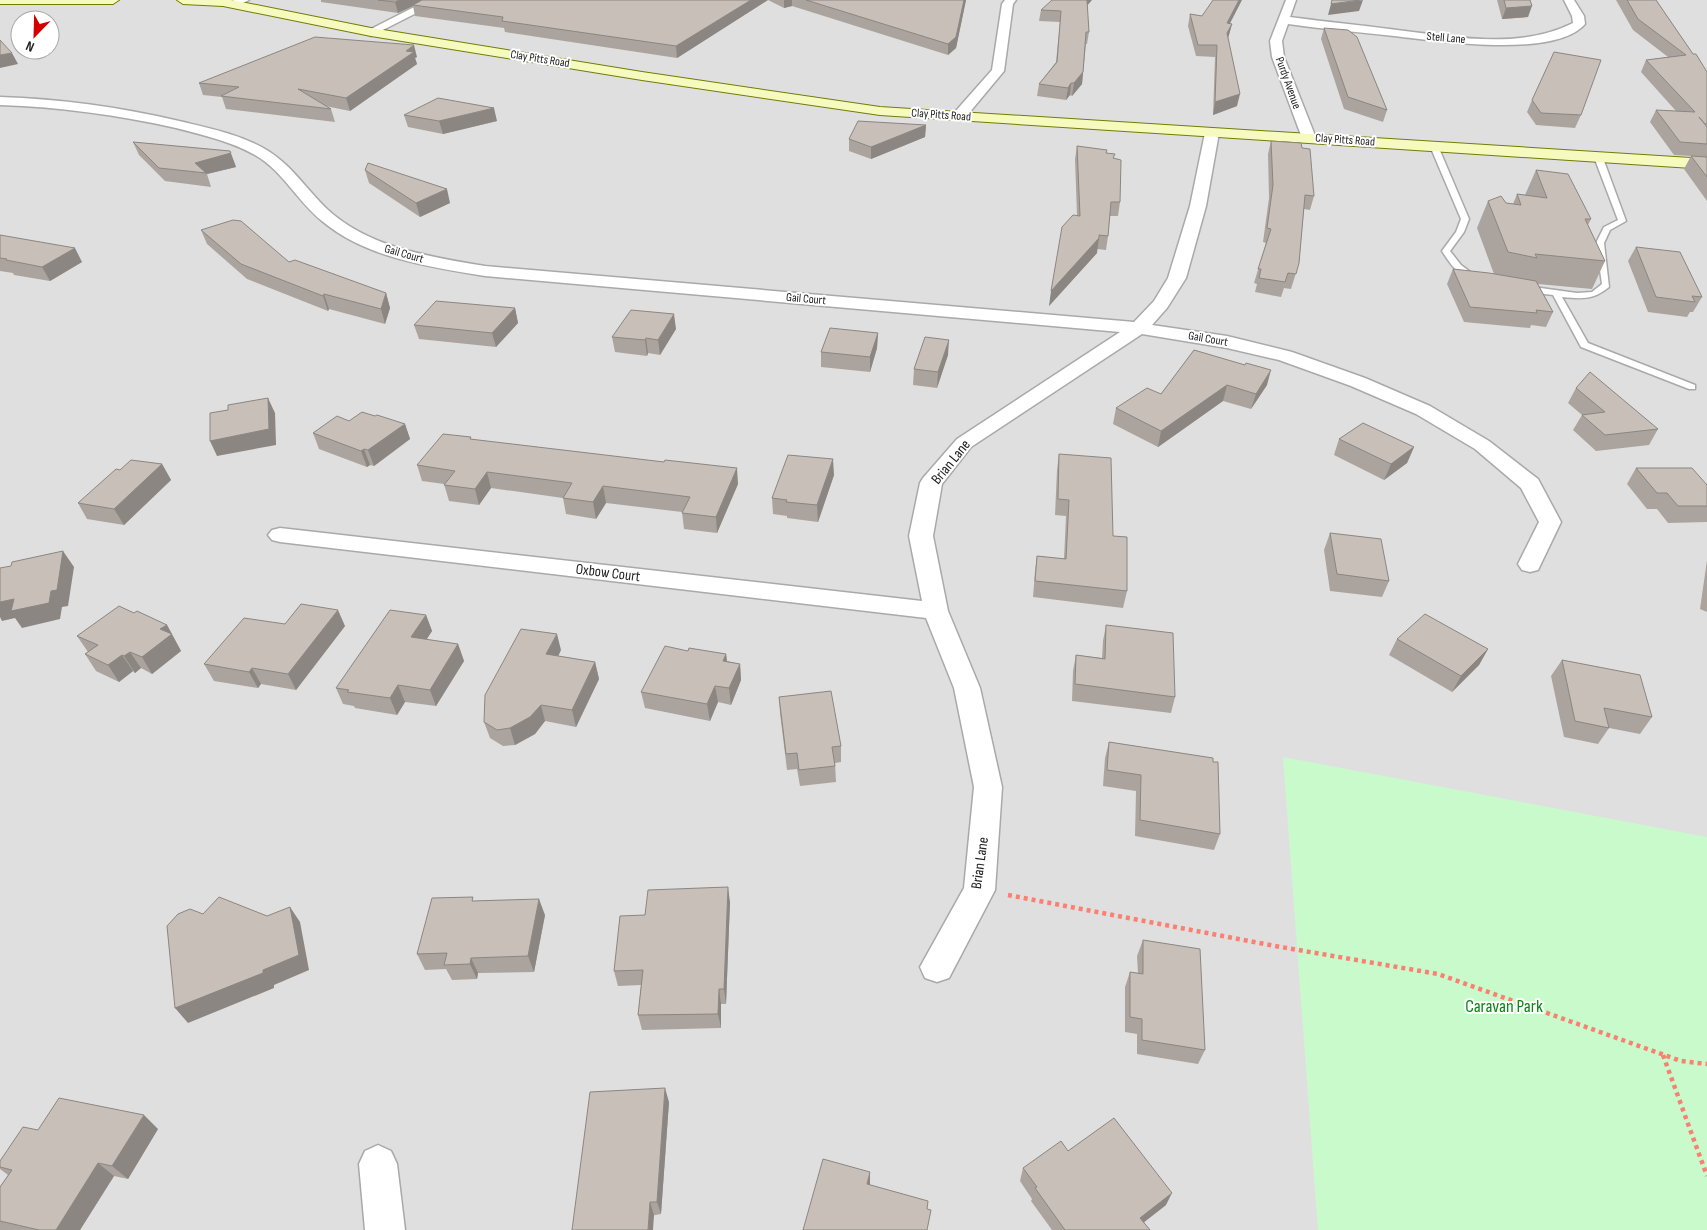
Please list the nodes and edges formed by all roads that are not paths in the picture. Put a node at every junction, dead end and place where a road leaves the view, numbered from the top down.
1 (0, 0) edge
2 (113, 0) edge
3 (182, 0) edge
4 (437, 0) edge
5 (1012, 0) edge
6 (1291, 0) edge
7 (1569, 0) edge
8 (239, 2) edge
9 (1284, 20) junction
10 (370, 32) junction
11 (0, 101) edge
12 (959, 116) junction
13 (1212, 133) junction
14 (1309, 138) junction
15 (1434, 146) junction
16 (1598, 157) junction
17 (1707, 164) edge
18 (1480, 280) edge
19 (1515, 288) edge
20 (1556, 293) junction
21 (1139, 328) junction
22 (1692, 387) dead end
23 (280, 535) dead end
24 (1530, 564) dead end
25 (936, 611) junction
26 (936, 967) dead end
27 (378, 1164) dead end
28 (385, 1230) edge

1 - 2 street
3 - 8 street, Clay Pitts Road
4 - 10 street
5 - 12 street
6 - 9 street, Purdy Avenue
7 - 9 street, Stell Lane
8 - 10 street, Clay Pitts Road
9 - 14 street, Purdy Avenue
10 - 12 street, Clay Pitts Road
11 - 21 street, Gail Court
12 - 13 street, Clay Pitts Road
13 - 14 street, Clay Pitts Road
13 - 21 street, Brian Lane
14 - 15 street, Clay Pitts Road
15 - 16 street, Clay Pitts Road
15 - 18 lane
16 - 17 street, Clay Pitts Road
16 - 20 lane
19 - 20 lane
20 - 22 lane
21 - 24 street, Gail Court
21 - 25 street, Brian Lane
23 - 25 street, Oxbow Court
25 - 26 street, Brian Lane
27 - 28 street

